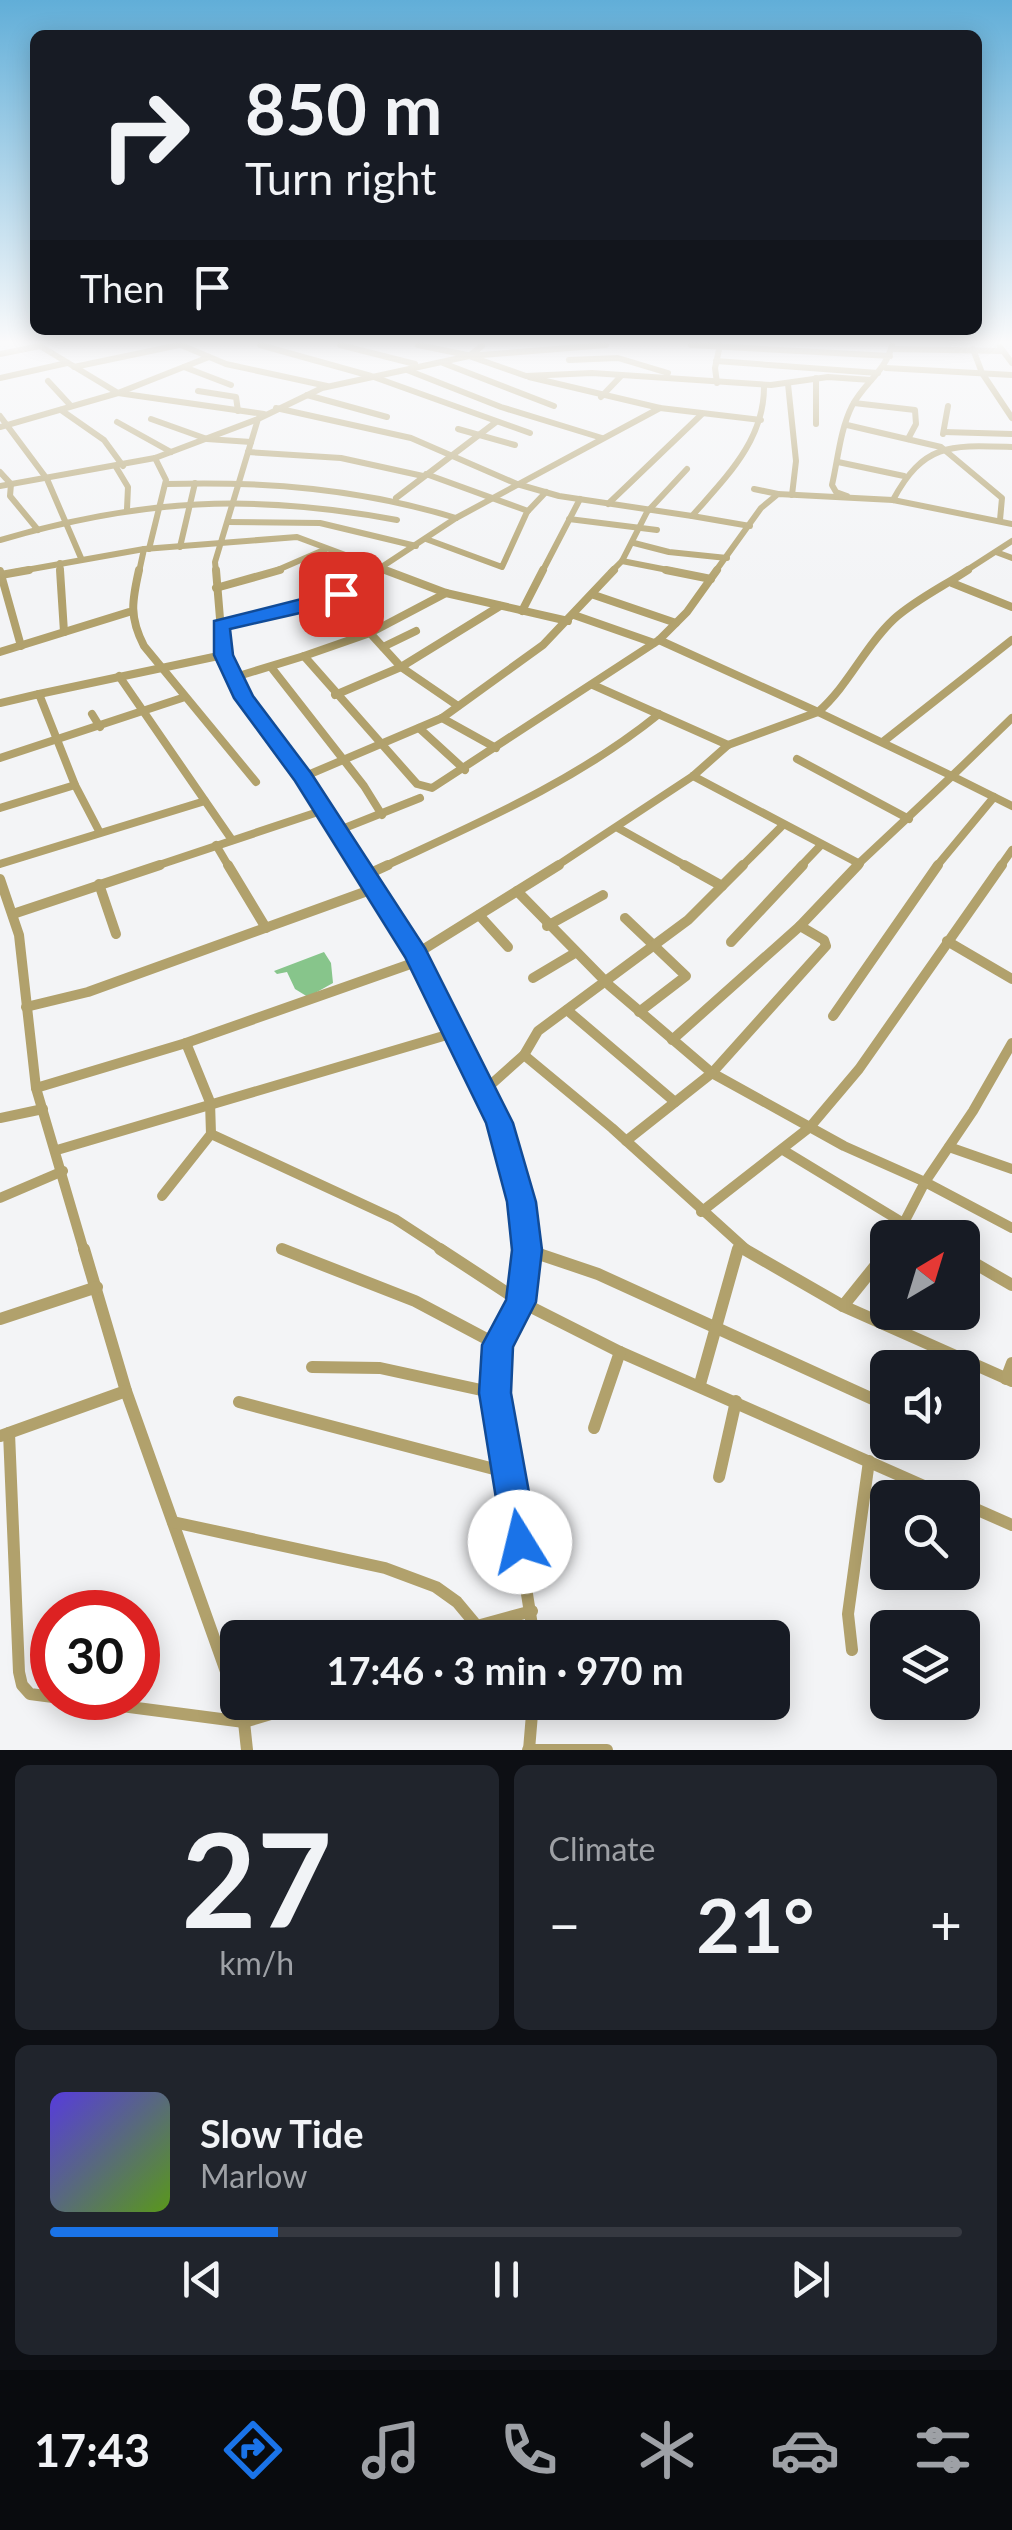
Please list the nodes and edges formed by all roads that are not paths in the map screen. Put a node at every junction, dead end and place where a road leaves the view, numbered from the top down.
1 (4, 426) edge
2 (85, 427) edge
3 (125, 427) edge
4 (172, 427) edge
5 (237, 427) edge
6 (257, 427) edge
7 (373, 427) edge
8 (490, 427) edge
9 (510, 427) edge
10 (565, 427) edge
11 (624, 427) edge
12 (689, 427) edge
13 (758, 427) edge
14 (792, 427) edge
15 (847, 427) edge
16 (854, 427) edge
17 (915, 427) edge
18 (945, 427) edge
19 (458, 429) dead end
20 (944, 432) junction
21 (530, 433) dead end
22 (480, 434) junction
23 (1012, 435) edge
24 (602, 438) junction
25 (207, 439) junction
26 (908, 439) junction
27 (251, 442) junction
28 (515, 446) dead end
29 (941, 447) junction
30 (1012, 447) edge
31 (172, 452) junction
32 (248, 452) junction
33 (453, 454) junction
34 (155, 458) junction
35 (838, 462) junction
36 (120, 467) junction
37 (688, 469) dead end
38 (0, 472) edge
39 (425, 475) junction
40 (904, 476) junction
41 (48, 479) junction
42 (242, 480) junction
43 (195, 483) junction
44 (516, 483) junction
45 (11, 484) junction
46 (166, 484) junction
47 (0, 486) edge
48 (754, 489) dead end
49 (546, 492) junction
50 (778, 494) junction
51 (792, 494) junction
52 (846, 496) junction
53 (396, 498) junction
54 (488, 499) junction
55 (580, 500) junction
56 (893, 500) junction
57 (235, 504) junction
58 (608, 504) junction
59 (191, 506) junction
60 (160, 507) junction
61 (127, 509) junction
62 (528, 510) junction
63 (647, 512) junction
64 (692, 516) junction
65 (456, 518) junction
66 (569, 519) junction
67 (396, 520) dead end
68 (1000, 520) junction
69 (68, 521) junction
70 (228, 522) junction
71 (1012, 524) edge
72 (750, 526) junction
73 (640, 528) junction
74 (38, 530) junction
75 (657, 530) dead end
76 (426, 539) junction
77 (0, 540) edge
78 (1012, 542) edge
79 (634, 543) junction
80 (220, 545) junction
81 (416, 546) junction
82 (180, 547) junction
83 (147, 549) junction
84 (326, 549) junction
85 (996, 552) junction
86 (81, 558) junction
87 (726, 558) junction
88 (1012, 558) edge
89 (351, 559) junction
90 (622, 562) junction
91 (60, 563) junction
92 (380, 570) junction
93 (1, 573) edge
94 (319, 577) dead end
95 (711, 579) junction
96 (952, 583) junction
97 (216, 588) junction
98 (446, 593) junction
99 (594, 595) junction
100 (500, 606) junction
101 (1012, 607) edge
102 (522, 611) junction
103 (129, 612) junction
104 (571, 618) junction
105 (676, 623) junction
106 (221, 625) junction
107 (416, 630) dead end
108 (64, 632) junction
109 (370, 633) junction
110 (1012, 640) edge
111 (657, 642) junction
112 (21, 646) junction
113 (383, 647) junction
114 (0, 652) edge
115 (224, 655) junction
116 (304, 656) junction
117 (400, 666) junction
118 (271, 667) junction
119 (156, 668) junction
120 (118, 676) junction
121 (232, 678) junction
122 (593, 684) junction
123 (39, 694) junction
124 (335, 695) junction
125 (182, 698) junction
126 (0, 704) edge
127 (458, 706) junction
128 (142, 712) junction
129 (818, 712) junction
130 (92, 714) dead end
131 (659, 714) junction
132 (442, 718) junction
133 (1012, 718) edge
134 (100, 727) junction
135 (419, 728) junction
136 (59, 740) junction
137 (884, 741) junction
138 (728, 745) junction
139 (383, 746) junction
140 (496, 748) junction
141 (0, 758) edge
142 (797, 759) dead end
143 (344, 761) junction
144 (465, 770) junction
145 (693, 776) junction
146 (952, 776) junction
147 (303, 778) junction
148 (256, 782) dead end
149 (75, 786) junction
150 (994, 797) junction
151 (420, 798) dead end
152 (205, 800) junction
153 (1012, 806) edge
154 (0, 808) edge
155 (324, 810) junction
156 (382, 816) junction
157 (909, 818) junction
158 (782, 826) junction
159 (618, 828) junction
160 (98, 831) junction
161 (337, 831) junction
162 (232, 840) junction
163 (216, 845) junction
164 (821, 845) junction
165 (1012, 850) edge
166 (0, 864) edge
167 (860, 864) junction
168 (364, 876) junction
169 (0, 879) edge
170 (99, 884) junction
171 (722, 886) junction
172 (373, 889) junction
173 (517, 891) junction
174 (603, 895) dead end
175 (13, 914) junction
176 (479, 914) junction
177 (625, 918) dead end
178 (547, 926) junction
179 (800, 926) junction
180 (266, 928) junction
181 (116, 934) dead end
182 (947, 941) junction
183 (731, 942) dead end
184 (656, 946) junction
185 (508, 947) dead end
186 (576, 953) junction
187 (418, 957) junction
188 (534, 978) dead end
189 (1012, 979) edge
190 (608, 982) junction
191 (26, 1007) junction
192 (567, 1010) junction
193 (639, 1012) junction
194 (833, 1016) dead end
195 (457, 1032) junction
196 (672, 1040) junction
197 (186, 1043) junction
198 (1012, 1043) edge
199 (524, 1055) junction
200 (712, 1072) junction
201 (36, 1088) junction
202 (486, 1089) junction
203 (210, 1102) junction
204 (675, 1102) junction
205 (43, 1109) junction
206 (0, 1118) edge
207 (810, 1127) junction
208 (211, 1134) junction
209 (626, 1141) junction
210 (949, 1147) junction
211 (57, 1150) junction
212 (783, 1150) junction
213 (1012, 1168) edge
214 (63, 1170) junction
215 (925, 1182) junction
216 (162, 1196) dead end
217 (0, 1198) edge
218 (701, 1212) junction
219 (896, 1220) edge
220 (906, 1220) edge
221 (1012, 1228) edge
222 (738, 1246) junction
223 (282, 1249) dead end
224 (527, 1250) junction
225 (980, 1266) edge
226 (870, 1273) edge
227 (1012, 1285) edge
228 (97, 1287) junction
229 (521, 1302) junction
230 (844, 1306) junction
231 (0, 1319) edge
232 (716, 1326) junction
233 (498, 1345) junction
234 (620, 1352) junction
235 (1012, 1363) edge
236 (312, 1368) dead end
237 (1009, 1380) edge
238 (700, 1384) junction
239 (126, 1391) junction
240 (495, 1393) junction
241 (870, 1398) edge
242 (736, 1400) junction
243 (239, 1402) dead end
244 (594, 1428) dead end
245 (5, 1434) edge
246 (868, 1460) junction
247 (509, 1473) junction
248 (720, 1478) dead end
249 (912, 1480) edge
250 (980, 1510) edge
251 (173, 1522) junction
252 (1012, 1525) edge
253 (532, 1611) junction
254 (473, 1620) edge
255 (500, 1620) edge
256 (533, 1620) edge
257 (852, 1650) dead end
258 (251, 1720) edge
259 (532, 1720) edge
260 (244, 1722) junction
261 (247, 1750) edge
262 (529, 1750) edge
263 (607, 1750) edge

1 - 41 street
2 - 36 street
3 - 31 street
4 - 25 street
5 - 25 street
6 - 27 street
7 - 33 street
8 - 22 street
9 - 21 street
10 - 24 street
11 - 24 street
12 - 58 street
13 - 64 street
14 - 51 street
15 - 35 street
16 - 26 street
17 - 26 street
18 - 20 street
19 - 22 street
20 - 23 street
20 - 29 street
22 - 28 street
22 - 33 street
24 - 44 street
25 - 27 street
25 - 31 street
26 - 29 street
27 - 32 street
29 - 30 street
29 - 40 street
29 - 68 street
31 - 34 street
32 - 39 street
32 - 42 street
33 - 39 street
33 - 44 street
34 - 36 street
34 - 46 street
35 - 40 street
35 - 52 street
36 - 41 street
36 - 61 street
37 - 63 street
38 - 45 street
39 - 53 street
39 - 54 street
40 - 56 street
41 - 45 street
41 - 69 street
42 - 43 street
42 - 53 street
42 - 57 street
43 - 46 street
43 - 59 street
44 - 49 street
44 - 54 street
45 - 47 street
45 - 74 street
46 - 60 street
48 - 50 street
49 - 55 street
49 - 62 street
50 - 51 street
50 - 72 street
51 - 52 street
52 - 56 street
53 - 65 street
54 - 62 street
54 - 65 street
55 - 58 street
55 - 66 street
56 - 68 street
57 - 59 street
57 - 67 street
57 - 70 street
58 - 63 street
59 - 60 street
59 - 82 street
60 - 61 street
60 - 83 street
61 - 69 street
62 - 76 street
63 - 64 street
63 - 73 street
64 - 72 street
65 - 76 street
66 - 73 street
66 - 102 street
68 - 71 street
69 - 74 street
69 - 86 street
70 - 80 street
70 - 81 street
72 - 87 street
73 - 75 street
73 - 79 street
74 - 77 street
76 - 81 street
78 - 85 street
79 - 87 street
79 - 90 street
80 - 82 street
80 - 84 street
80 - 97 street
81 - 92 street
82 - 83 street
83 - 86 street
83 - 103 street
84 - 89 street
84 - 97 street
85 - 88 street
85 - 96 street
86 - 91 street
87 - 95 street
89 - 92 street
89 - 94 street
90 - 95 street
90 - 99 street
91 - 93 street
91 - 108 street
92 - 98 street
92 - 106 street
93 - 112 street
95 - 105 street
96 - 101 street
96 - 129 street
97 - 106 street
98 - 100 street
98 - 109 street
99 - 104 street
99 - 105 street
100 - 102 street
100 - 117 street
102 - 104 street
103 - 108 street
103 - 119 street
104 - 111 street
104 - 127 street
105 - 111 street
106 - 115 street
107 - 113 street
108 - 112 street
109 - 113 street
109 - 116 street
110 - 137 street
111 - 122 street
111 - 129 street
112 - 114 street
113 - 117 street
115 - 119 street
115 - 121 street
116 - 118 street
116 - 124 street
117 - 124 street
117 - 127 street
118 - 121 street
118 - 143 street
119 - 120 street
119 - 125 street
120 - 123 street
120 - 128 street
121 - 147 street
122 - 131 street
122 - 140 street
123 - 126 street
123 - 136 street
124 - 139 street
125 - 128 street
125 - 148 street
127 - 132 street
128 - 134 street
128 - 152 street
129 - 137 street
129 - 138 street
130 - 134 street
131 - 138 street
131 - 168 street
132 - 135 street
132 - 140 street
133 - 146 street
134 - 136 street
135 - 139 street
135 - 144 street
136 - 141 street
136 - 149 street
137 - 146 street
138 - 145 street
139 - 143 street
139 - 144 street
140 - 144 street
142 - 157 street
143 - 147 street
143 - 156 street
145 - 158 street
145 - 159 street
146 - 150 street
146 - 157 street
147 - 155 street
149 - 154 street
149 - 160 street
150 - 153 street
150 - 194 street
151 - 156 street
152 - 160 street
152 - 162 street
155 - 161 street
155 - 162 street
156 - 161 street
157 - 167 street
158 - 164 street
158 - 171 street
159 - 171 street
159 - 173 street
160 - 166 street
161 - 168 street
162 - 163 street
163 - 170 street
163 - 180 street
164 - 167 street
164 - 183 street
165 - 182 street
167 - 179 street
168 - 172 street
169 - 175 street
170 - 175 street
170 - 181 street
171 - 184 street
172 - 180 street
172 - 187 street
173 - 176 street
173 - 178 street
174 - 178 street
175 - 191 street
176 - 185 street
176 - 187 street
177 - 184 street
178 - 186 street
179 - 196 street
179 - 200 street
180 - 191 street
182 - 189 street
182 - 207 street
184 - 190 street
184 - 193 street
186 - 188 street
186 - 190 street
187 - 195 street
187 - 197 street
190 - 192 street
190 - 193 street
191 - 201 street
192 - 199 street
192 - 204 street
193 - 196 street
195 - 202 street
195 - 203 street
196 - 200 street
197 - 201 street
197 - 203 street
198 - 210 street
199 - 202 street
199 - 209 street
200 - 204 street
200 - 207 street
201 - 205 street
202 - 224 street
203 - 208 street
203 - 211 street
204 - 209 street
205 - 206 street
205 - 211 street
207 - 212 street
207 - 215 street
208 - 216 street
208 - 229 street
209 - 218 street
210 - 213 street
210 - 215 street
211 - 214 street
212 - 218 street
212 - 219 street
214 - 217 street
214 - 228 street
215 - 220 street
215 - 221 street
218 - 222 street
222 - 230 street
222 - 232 street
223 - 233 street
224 - 229 street
224 - 232 street
225 - 227 street
226 - 230 street
228 - 231 street
228 - 239 street
229 - 233 street
229 - 234 street
230 - 237 street
232 - 238 street
232 - 241 street
233 - 240 street
234 - 238 street
234 - 244 street
235 - 237 street
236 - 240 street
238 - 242 street
239 - 245 street
239 - 251 street
240 - 247 street
242 - 246 street
242 - 248 street
243 - 247 street
245 - 260 street
246 - 249 street
246 - 257 street
247 - 253 street
250 - 252 street
251 - 254 street
251 - 260 street
253 - 255 street
253 - 256 street
258 - 260 street
259 - 262 street
260 - 261 street
262 - 263 street

